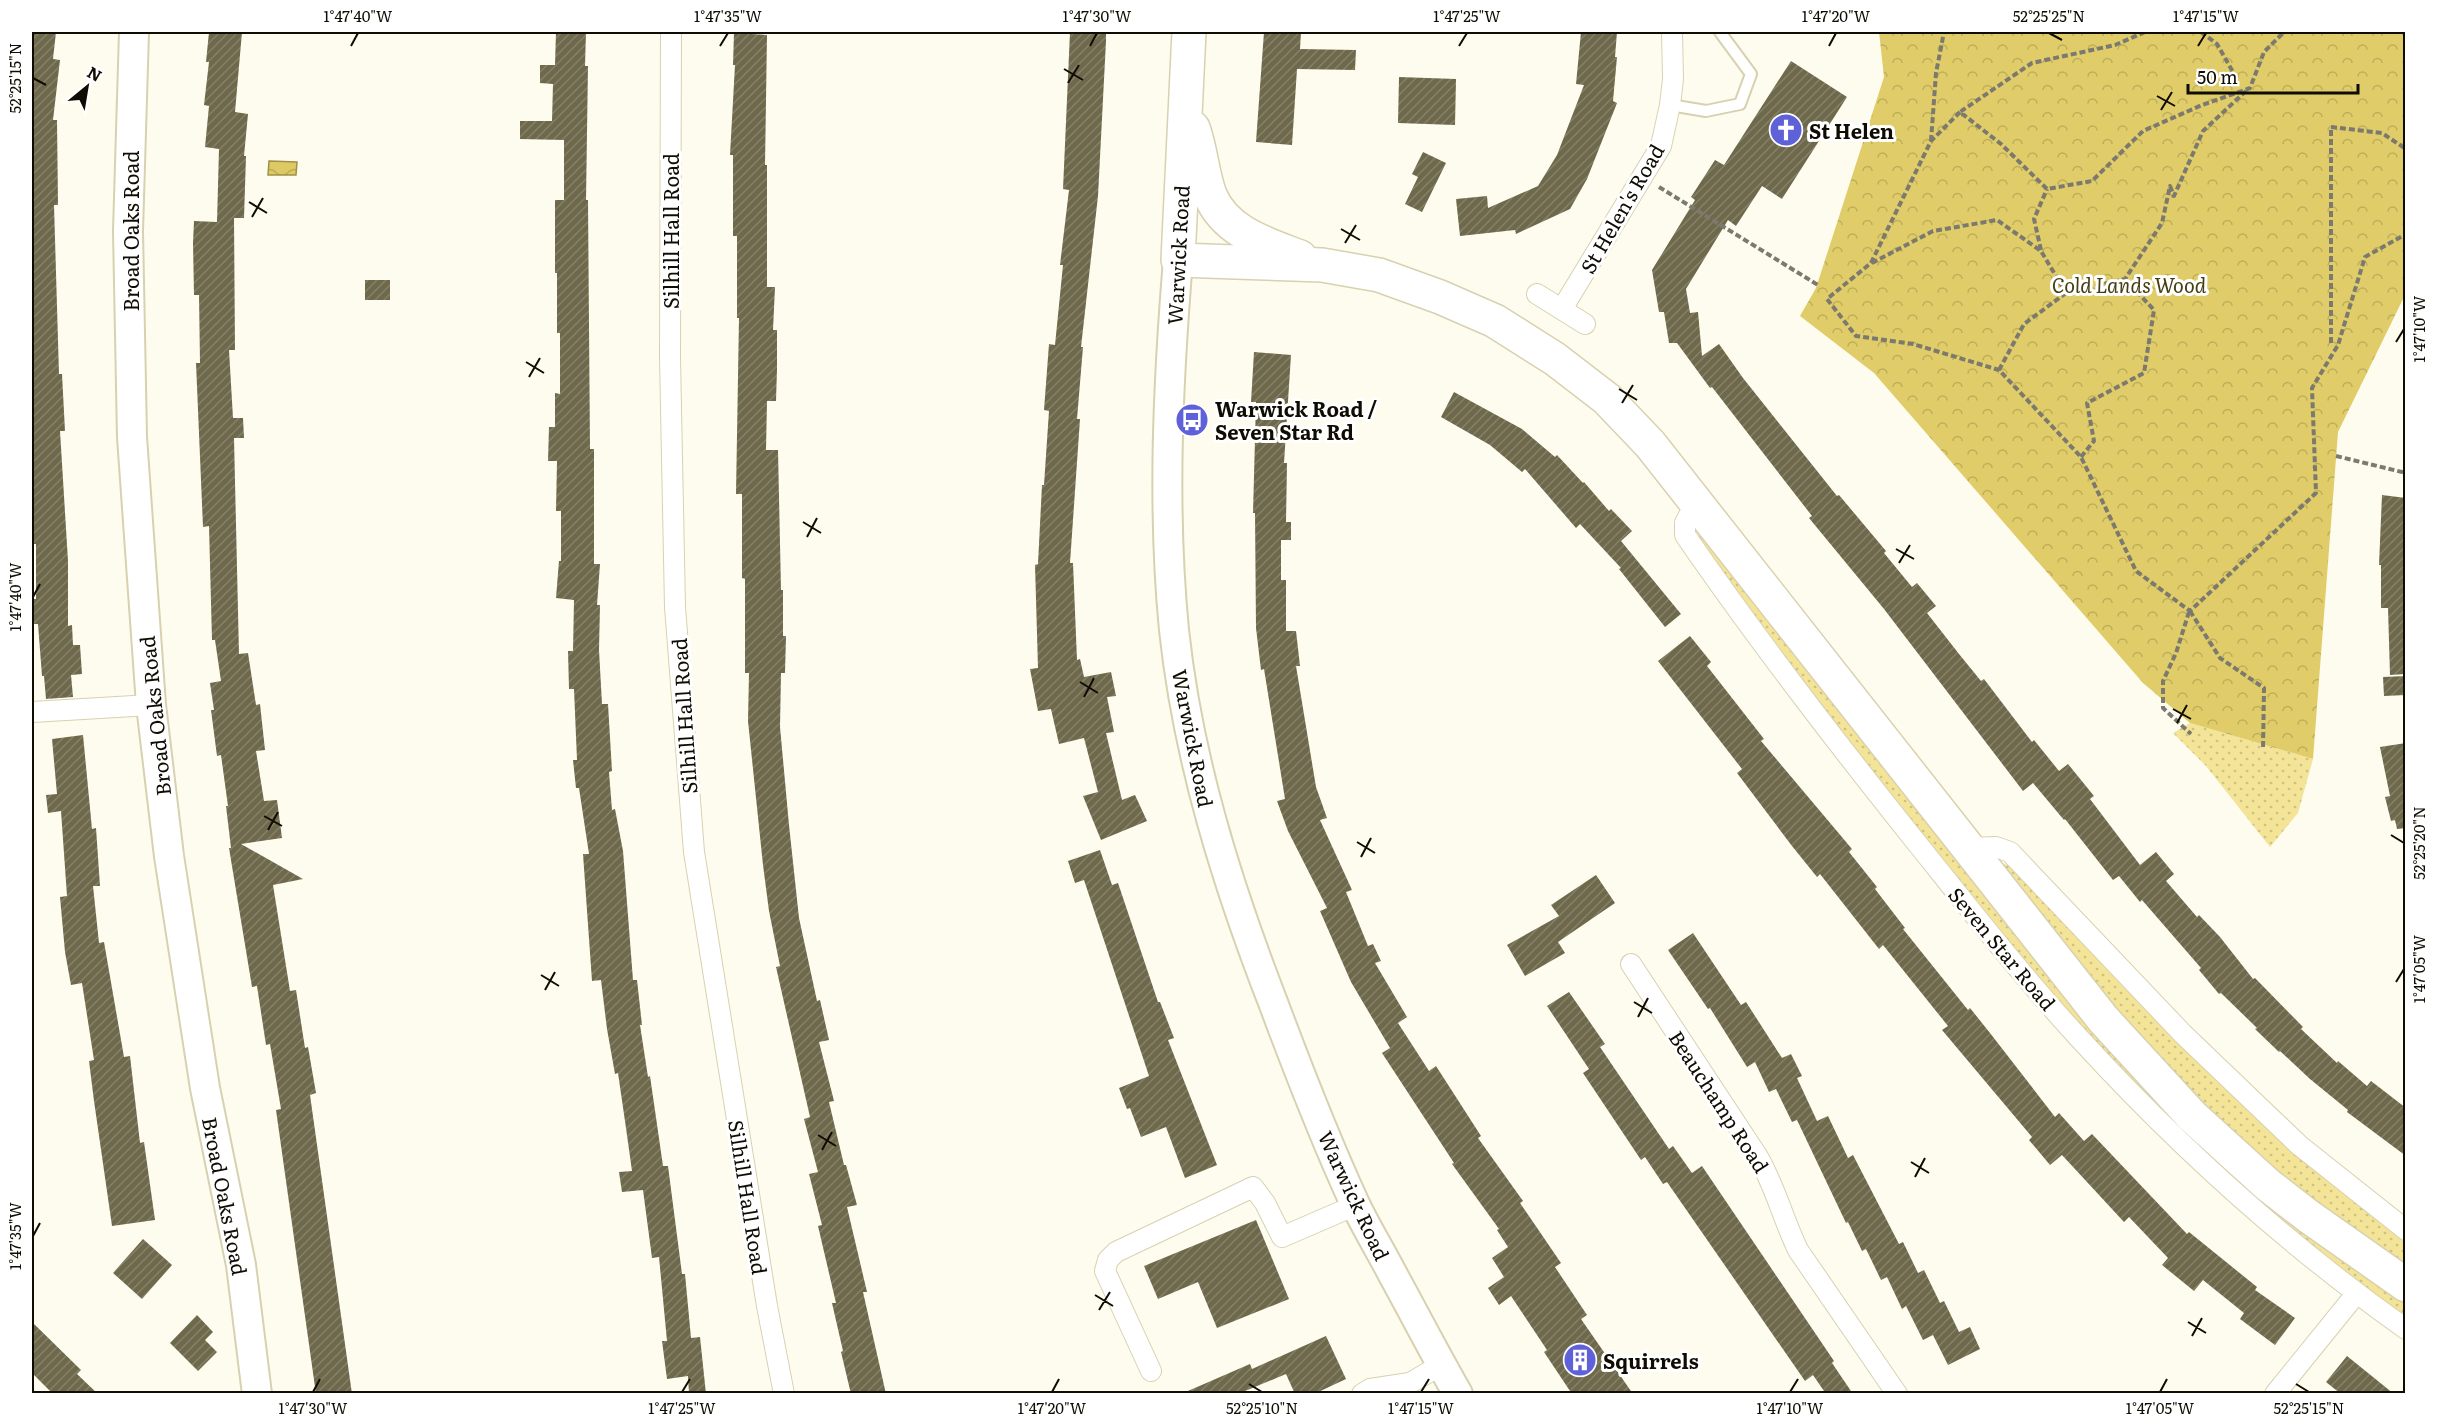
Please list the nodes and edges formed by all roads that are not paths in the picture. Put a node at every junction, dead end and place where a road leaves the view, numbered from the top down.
1 (134, 32) edge
2 (671, 32) edge
3 (1189, 32) edge
4 (1672, 32) edge
5 (1720, 32) edge
6 (1670, 105) junction
7 (1186, 109) junction
8 (1178, 260) junction
9 (1322, 265) junction
10 (1537, 294) dead end
11 (1562, 309) junction
12 (1585, 324) dead end
13 (1696, 502) junction
14 (151, 705) junction
15 (32, 712) edge
16 (1968, 848) junction
17 (1631, 964) dead end
18 (1356, 1205) junction
19 (2406, 1230) edge
20 (2406, 1285) edge
21 (2356, 1294) junction
22 (2406, 1329) edge
23 (1441, 1365) junction
24 (1151, 1371) dead end
25 (257, 1394) edge
26 (784, 1394) edge
27 (1362, 1394) edge
28 (1458, 1394) edge
29 (1897, 1394) edge
30 (2275, 1394) edge

1 - 14 street, Broad Oaks Road
2 - 26 street, Silhill Hall Road
3 - 7 highway, Warwick Road
4 - 6 street, St Helen's Road
5 - 6 lane
6 - 11 street, St Helen's Road
7 - 8 highway, Warwick Road
7 - 9 highway, Seven Star Road
8 - 9 highway, Seven Star Road
8 - 18 street, Warwick Road
9 - 13 highway, Seven Star Road
10 - 11 street
11 - 12 street
13 - 16 highway, Seven Star Road
13 - 21 street, Seven Star Road
14 - 15 street
14 - 25 street, Broad Oaks Road
16 - 19 street
16 - 20 highway, Seven Star Road
17 - 29 street, Beauchamp Road
18 - 23 street, Warwick Road
18 - 24 street
21 - 22 street, Seven Star Road
21 - 30 street
23 - 27 street
23 - 28 street, Warwick Road

